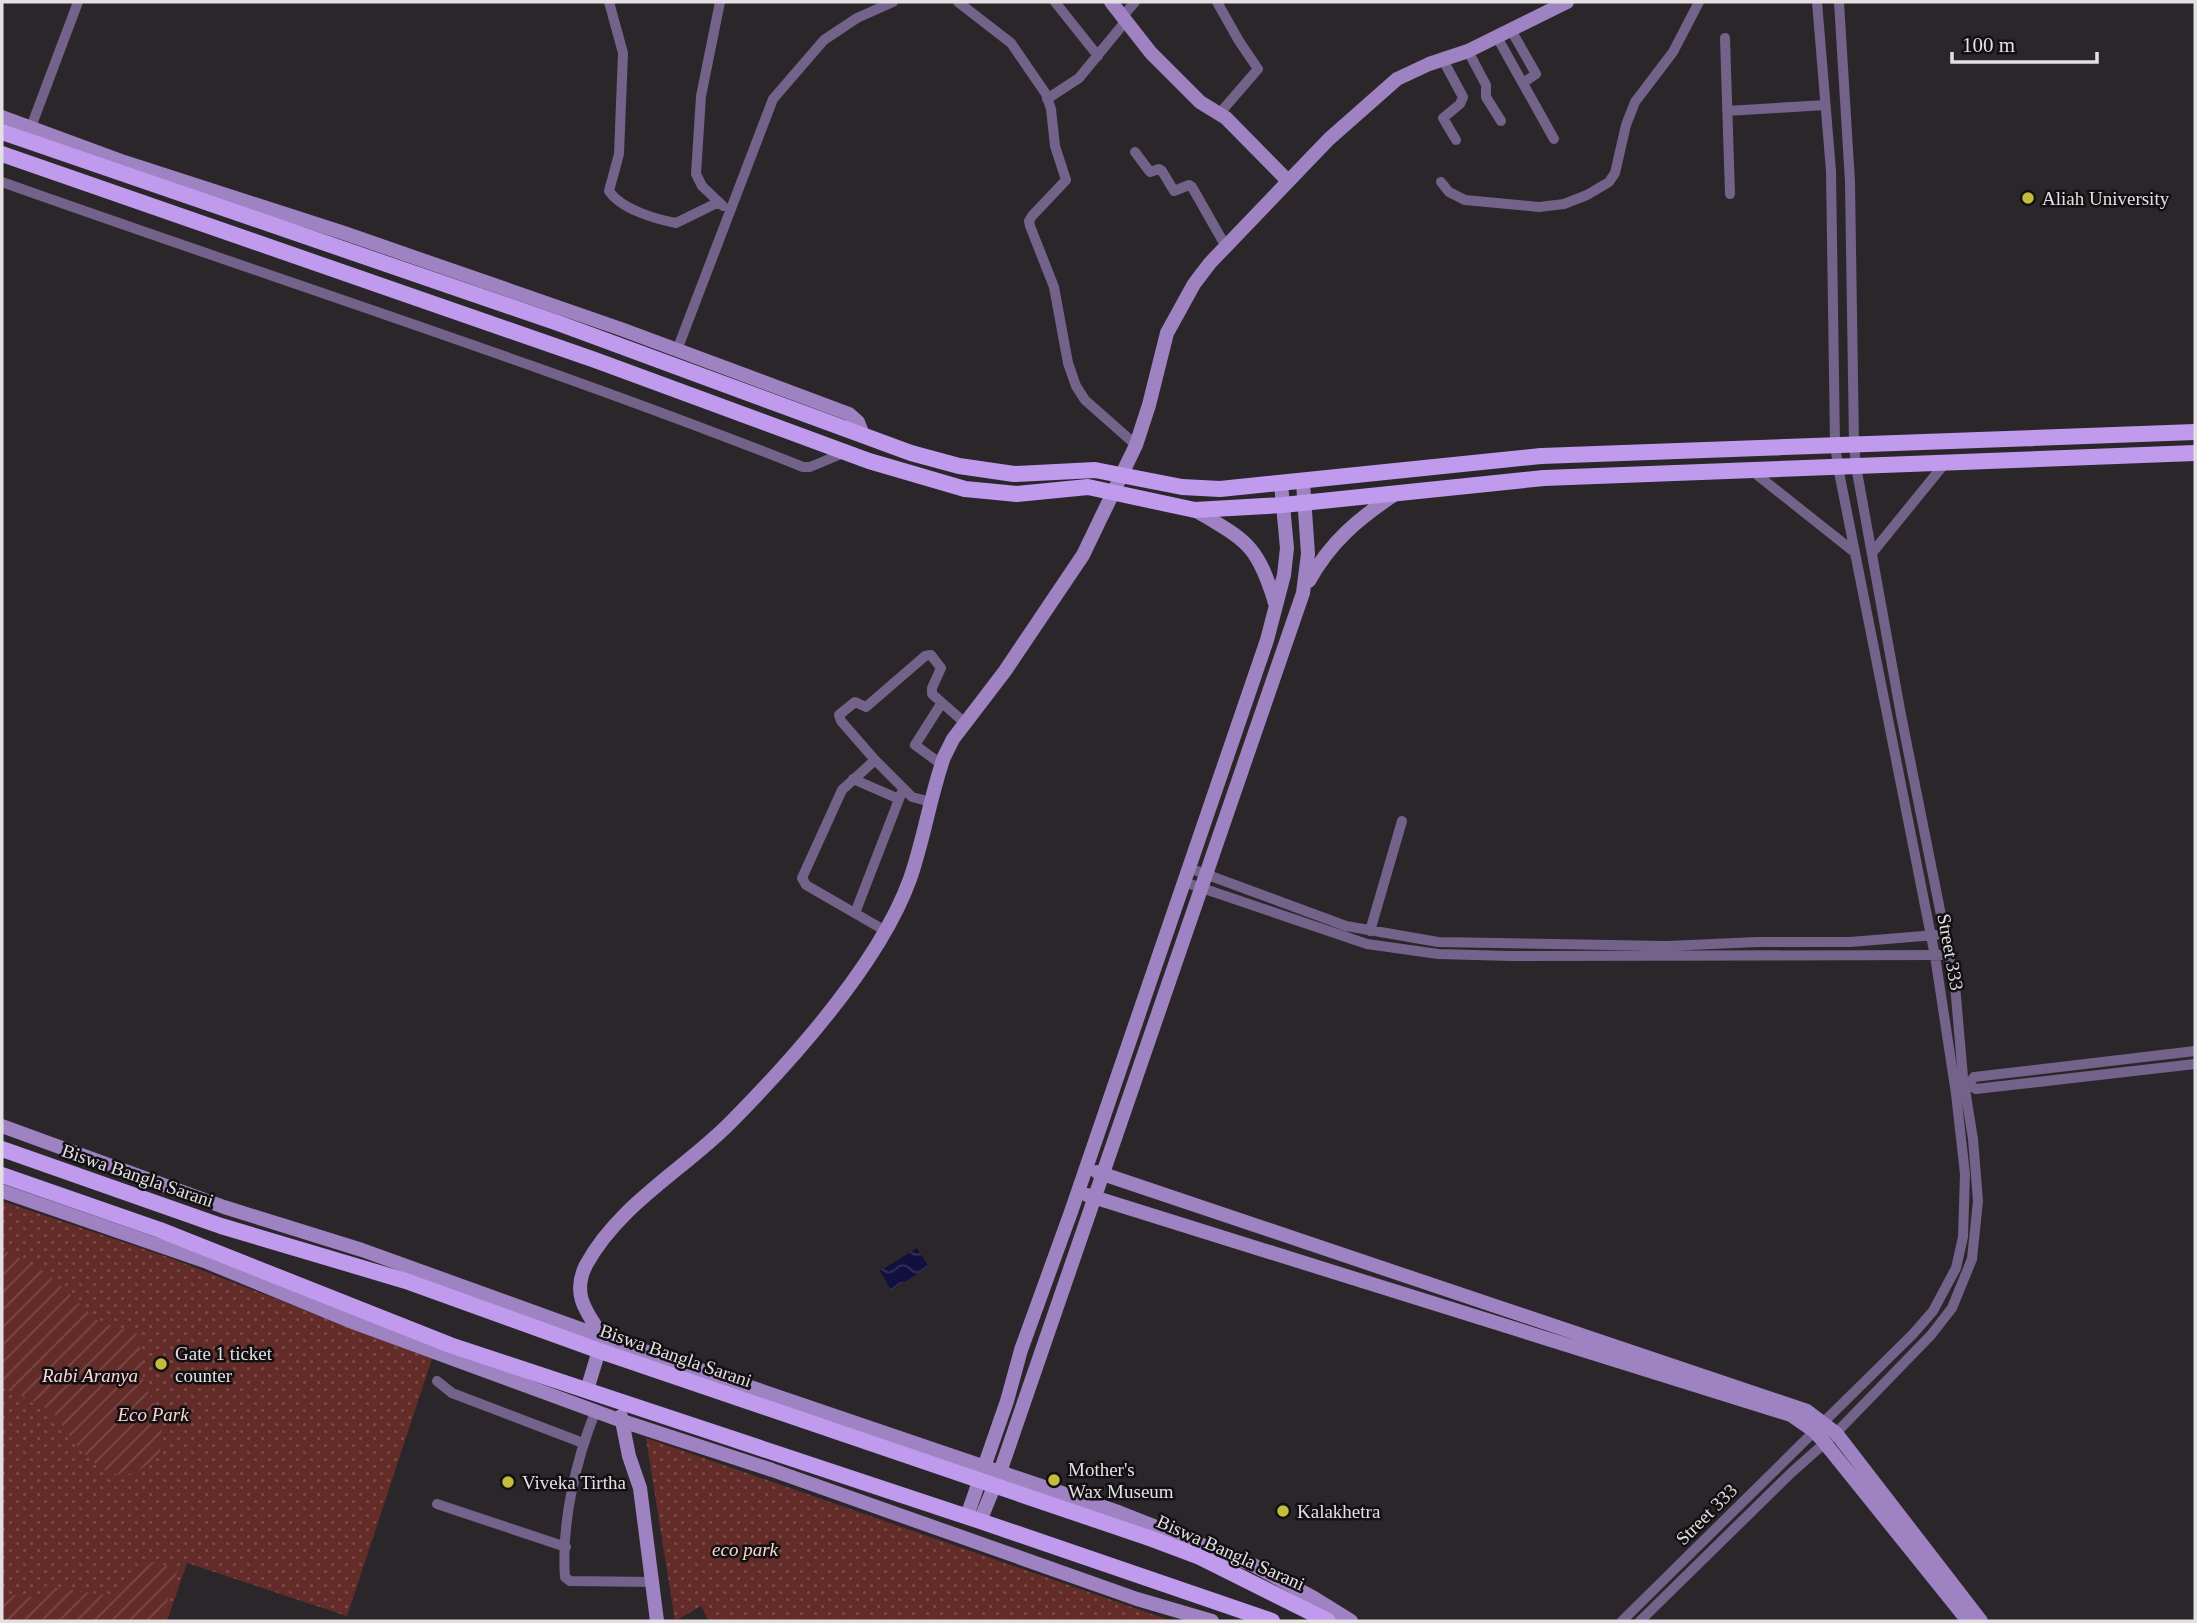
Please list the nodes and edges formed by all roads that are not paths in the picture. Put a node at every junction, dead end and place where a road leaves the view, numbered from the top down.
1 (78, 2) edge
2 (608, 2) edge
3 (720, 2) edge
4 (893, 2) edge
5 (958, 2) edge
6 (1055, 2) edge
7 (1111, 2) edge
8 (1135, 2) edge
9 (1217, 2) edge
10 (1567, 2) edge
11 (1699, 2) edge
12 (1817, 2) edge
13 (1839, 2) edge
14 (1124, 20) junction
15 (1511, 30) junction
16 (1497, 37) junction
17 (1725, 37) dead end
18 (1468, 51) junction
19 (1098, 56) junction
20 (1443, 60) junction
21 (1523, 83) junction
22 (1048, 99) junction
23 (1825, 105) junction
24 (1727, 111) junction
25 (1219, 114) junction
26 (2, 117) edge
27 (1501, 121) dead end
28 (30, 127) junction
29 (2, 132) edge
30 (1554, 139) dead end
31 (1456, 140) dead end
32 (1135, 152) dead end
33 (2, 154) edge
34 (1287, 180) junction
35 (2, 182) edge
36 (1441, 182) dead end
37 (1730, 194) dead end
38 (719, 202) junction
39 (730, 213) junction
40 (1225, 245) junction
41 (677, 350) junction
42 (2195, 432) edge
43 (863, 435) junction
44 (1854, 443) junction
45 (1835, 444) junction
46 (1136, 445) junction
47 (846, 452) junction
48 (2195, 453) edge
49 (1945, 463) junction
50 (1856, 466) junction
51 (1838, 467) junction
52 (1750, 469) junction
53 (1120, 475) junction
54 (1303, 482) junction
55 (1281, 484) junction
56 (1113, 491) junction
57 (1398, 492) junction
58 (1304, 503) junction
59 (1283, 505) junction
60 (1195, 510) junction
61 (1853, 551) junction
62 (1872, 553) junction
63 (1303, 593) junction
64 (1275, 604) junction
65 (941, 704) junction
66 (965, 723) junction
67 (875, 760) junction
68 (941, 764) junction
69 (853, 779) junction
70 (901, 794) junction
71 (931, 802) junction
72 (1402, 821) dead end
73 (1187, 875) junction
74 (1204, 880) junction
75 (855, 913) junction
76 (884, 930) junction
77 (1370, 931) junction
78 (1931, 935) junction
79 (1945, 935) junction
80 (1948, 954) junction
81 (1936, 956) junction
82 (2195, 1051) edge
83 (2195, 1064) edge
84 (1963, 1089) junction
85 (2, 1126) edge
86 (2, 1149) edge
87 (1086, 1169) junction
88 (1103, 1174) junction
89 (2, 1175) edge
90 (2, 1191) edge
91 (1078, 1192) junction
92 (1095, 1197) junction
93 (601, 1344) junction
94 (437, 1381) dead end
95 (587, 1390) junction
96 (618, 1402) junction
97 (596, 1410) junction
98 (622, 1422) junction
99 (1825, 1432) junction
100 (583, 1443) junction
101 (990, 1476) junction
102 (436, 1504) dead end
103 (974, 1519) junction
104 (566, 1547) junction
105 (652, 1582) junction
106 (1184, 1616) edge
107 (657, 1621) edge
108 (1212, 1621) edge
109 (1272, 1621) edge
110 (1328, 1621) edge
111 (1351, 1621) edge
112 (1622, 1621) edge
113 (1640, 1621) edge
114 (1968, 1621) edge
115 (1981, 1621) edge

1 - 28 street
2 - 38 street
3 - 38 street
4 - 39 street
5 - 22 street
6 - 19 street
7 - 14 street
8 - 14 street
9 - 25 street
10 - 15 street
11 - 36 street
12 - 23 street, Street 333
13 - 44 street, Street 333
14 - 19 street
14 - 25 street
15 - 16 street
15 - 21 street
16 - 18 street
16 - 21 street
17 - 24 street
18 - 20 street
18 - 27 street
19 - 22 street
20 - 31 street
20 - 34 street
21 - 30 street
22 - 46 street
23 - 24 street
23 - 45 street, Street 333
24 - 37 street
25 - 34 street
26 - 28 street
28 - 41 street
29 - 43 main road
32 - 40 street
33 - 47 main road
34 - 40 street
35 - 47 street
38 - 39 street
39 - 41 street
40 - 46 street
41 - 43 street
42 - 44 main road
43 - 53 main road
44 - 45 main road
44 - 50 street, Street 333
45 - 51 street, Street 333
45 - 54 main road
46 - 53 street
47 - 56 main road
48 - 49 main road
49 - 50 main road
49 - 62 street
50 - 51 main road
50 - 62 street, Street 333
51 - 52 main road
51 - 61 street, Street 333
52 - 57 main road
52 - 61 street
53 - 55 main road
53 - 56 street
54 - 55 main road
54 - 58 street
55 - 59 street
56 - 60 main road
56 - 66 street
57 - 58 main road
57 - 63 street
58 - 59 main road
58 - 63 street
59 - 60 main road
59 - 64 street
60 - 64 street
61 - 78 street, Street 333
62 - 79 street, Street 333
63 - 74 street
64 - 73 street
65 - 66 street
65 - 67 street
65 - 68 street
66 - 68 street
67 - 69 street
67 - 70 street
68 - 71 street
69 - 70 street
69 - 75 street
70 - 71 street
70 - 75 street
71 - 76 street
72 - 77 street
73 - 74 street
73 - 87 street
74 - 77 street
74 - 81 street
74 - 88 street
75 - 76 street
76 - 93 street
77 - 78 street
78 - 79 street
78 - 81 street, Street 333
79 - 80 street, Street 333
80 - 81 street
80 - 84 street, Street 333
81 - 84 street, Street 333
82 - 84 street
83 - 84 street
84 - 99 street, Street 333
84 - 99 street, Street 333
85 - 93 street
86 - 93 main road, Biswa Bangla Sarani
87 - 88 street
87 - 91 street
88 - 92 street
88 - 99 street
89 - 95 main road
90 - 97 street
91 - 92 street
91 - 101 street
92 - 99 street
92 - 101 street
93 - 95 street
93 - 101 main road, Biswa Bangla Sarani
94 - 100 street
95 - 96 main road
96 - 98 street
96 - 103 main road
97 - 98 street
97 - 100 street
98 - 105 street
98 - 106 street
99 - 112 street, Street 333
99 - 113 street, Street 333
99 - 114 street
99 - 115 street
100 - 104 street
101 - 103 street
101 - 110 main road, Biswa Bangla Sarani
101 - 111 street
102 - 104 street
103 - 109 main road
104 - 105 street
105 - 107 street
106 - 108 street

